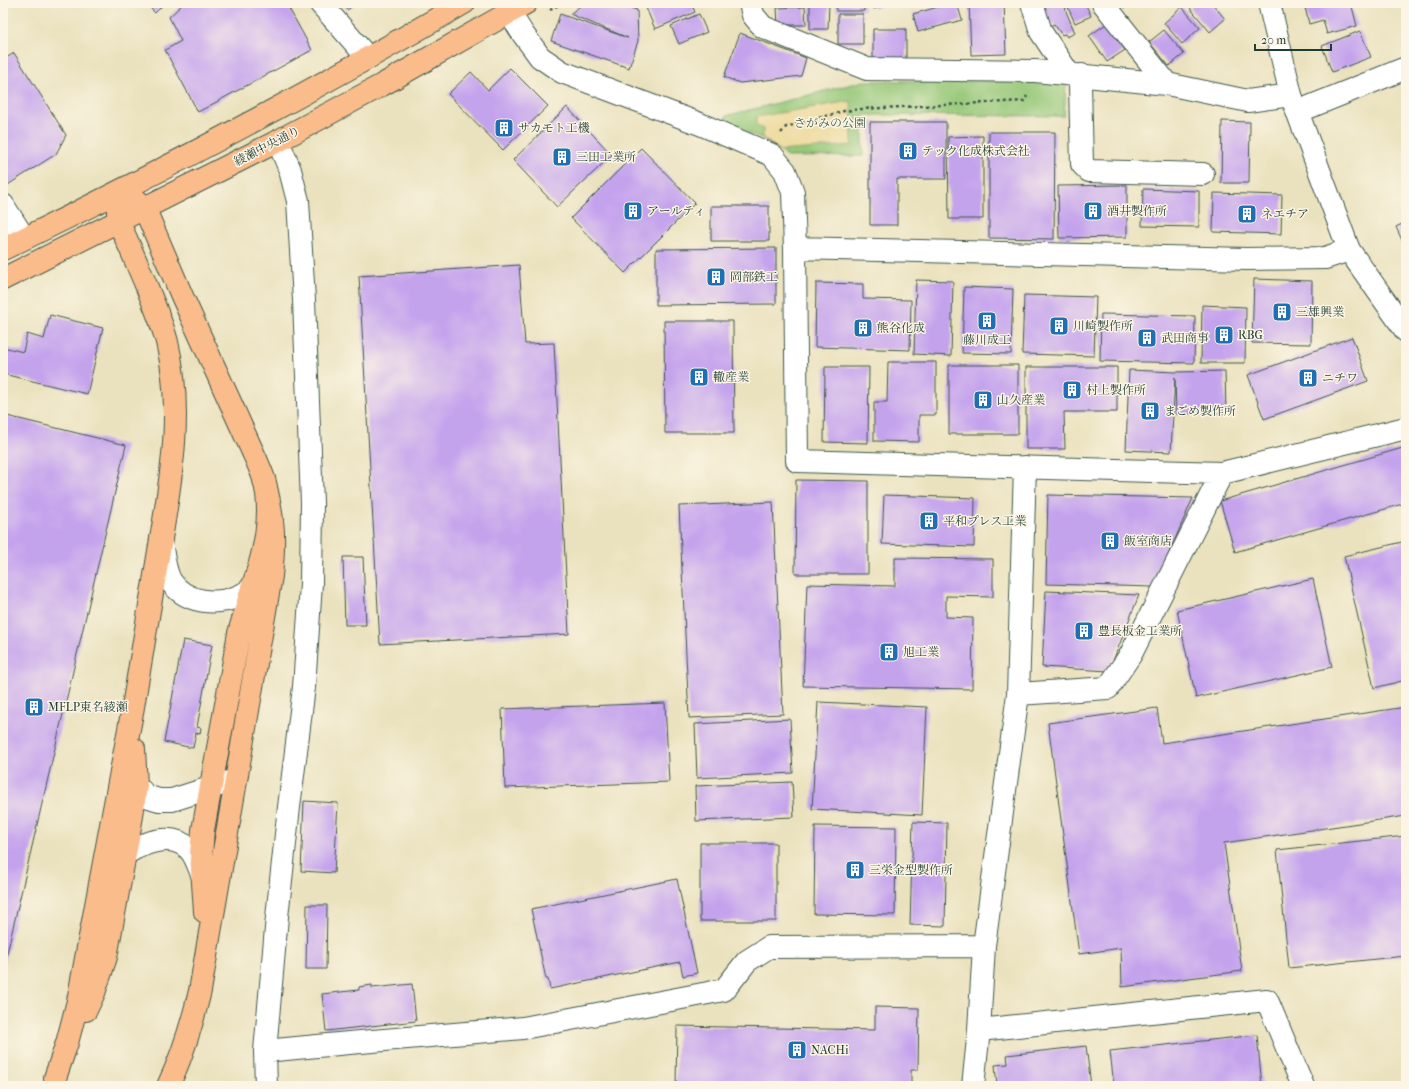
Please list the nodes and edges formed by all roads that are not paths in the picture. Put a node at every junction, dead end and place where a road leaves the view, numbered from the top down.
1 (320, 3) edge
2 (464, 3) edge
3 (750, 3) edge
4 (1032, 3) edge
5 (1104, 3) edge
6 (1269, 3) edge
7 (517, 8) edge
8 (368, 58) junction
9 (1406, 68) edge
10 (1076, 75) junction
11 (1167, 84) junction
12 (1294, 103) junction
13 (278, 141) junction
14 (1203, 174) dead end
15 (120, 190) junction
16 (3, 205) edge
17 (144, 207) junction
18 (118, 221) junction
19 (24, 238) junction
20 (795, 248) junction
21 (3, 249) edge
22 (1349, 250) junction
23 (3, 279) edge
24 (1406, 331) edge
25 (1406, 428) edge
26 (1024, 467) junction
27 (1222, 473) junction
28 (264, 480) junction
29 (161, 539) junction
30 (252, 588) junction
31 (1018, 694) junction
32 (132, 713) junction
33 (235, 780) junction
34 (136, 785) junction
35 (211, 786) junction
36 (124, 856) junction
37 (104, 866) junction
38 (203, 877) junction
39 (984, 946) junction
40 (207, 953) junction
41 (979, 1030) junction
42 (265, 1052) junction
43 (54, 1082) edge
44 (168, 1086) edge
45 (266, 1086) edge
46 (973, 1086) edge
47 (1303, 1086) edge

1 - 8 street
2 - 8 main road
3 - 10 street
4 - 10 street
5 - 11 street
6 - 12 street
7 - 13 main road, 綾瀬中央通り
7 - 20 street
8 - 15 main road
9 - 12 street
10 - 11 street
10 - 14 street
11 - 12 street
12 - 22 street
13 - 17 main road, 綾瀬中央通り
13 - 42 street
15 - 17 main road
15 - 18 main road
15 - 19 main road
16 - 19 street
17 - 18 main road, 綾瀬中央通り
17 - 28 main road
18 - 23 main road, 綾瀬中央通り
18 - 29 main road
19 - 21 main road
20 - 22 street
20 - 26 street
22 - 24 street
25 - 27 street
26 - 27 street
26 - 31 street
27 - 31 street
28 - 30 main road
28 - 33 main road
29 - 30 street
29 - 32 main road
30 - 35 main road
31 - 39 street
32 - 34 main road
32 - 37 main road
33 - 35 street
33 - 40 main road
34 - 35 street
34 - 36 main road
35 - 38 main road
36 - 37 street
36 - 38 street
36 - 43 main road
37 - 43 main road
38 - 40 main road
39 - 41 street
39 - 42 street
40 - 44 main road
41 - 46 street
41 - 47 street
42 - 45 street

